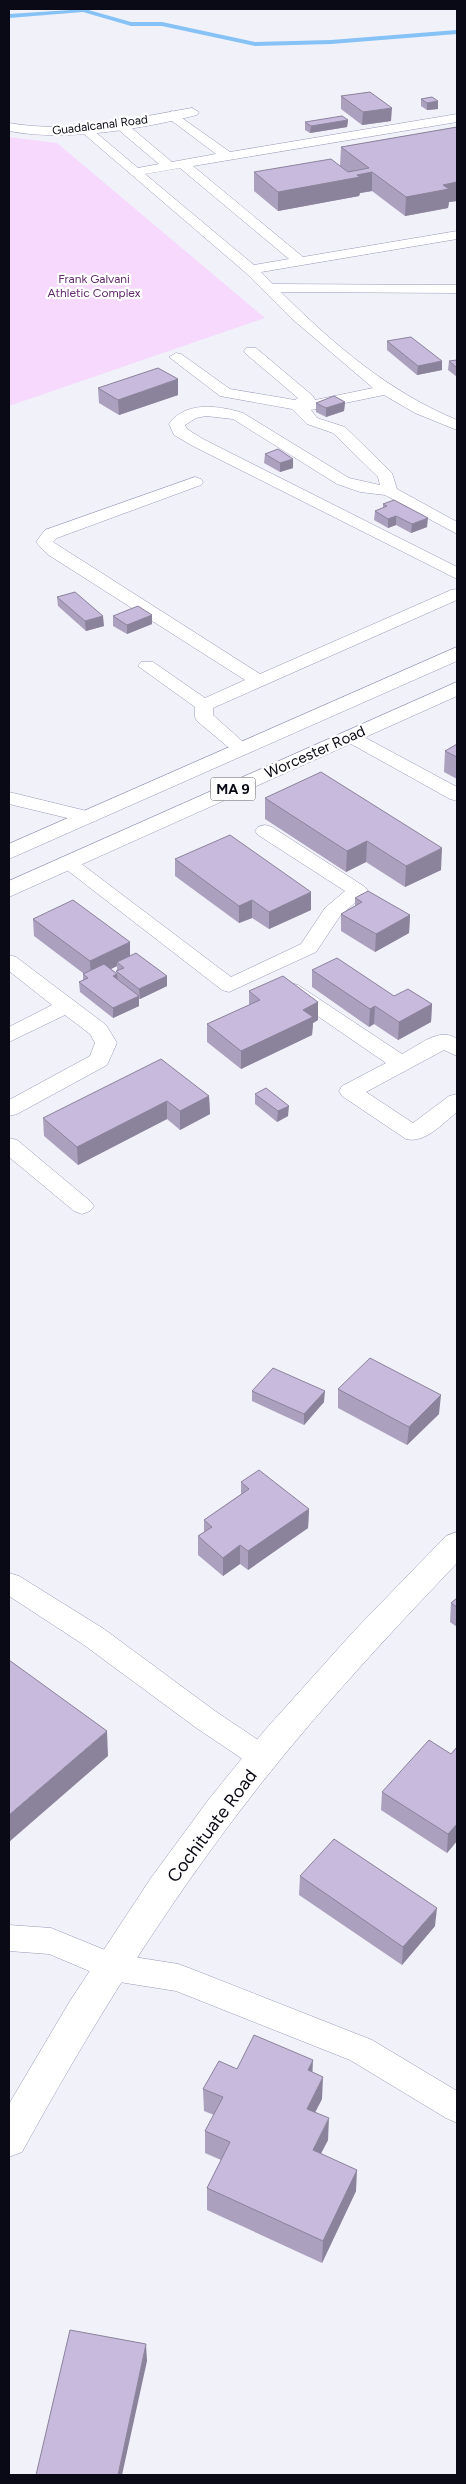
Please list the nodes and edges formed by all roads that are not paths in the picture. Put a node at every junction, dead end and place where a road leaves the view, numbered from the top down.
1 (192, 112) dead end
2 (172, 115) junction
3 (457, 118) edge
4 (118, 123) junction
5 (9, 127) edge
6 (82, 128) junction
7 (228, 157) junction
8 (176, 165) junction
9 (135, 172) junction
10 (457, 235) edge
11 (301, 262) junction
12 (251, 270) junction
13 (270, 288) junction
14 (457, 289) edge
15 (251, 351) dead end
16 (176, 357) dead end
17 (386, 390) junction
18 (299, 406) junction
19 (457, 425) edge
20 (195, 482) dead end
21 (389, 491) junction
22 (457, 529) edge
23 (457, 574) edge
24 (457, 594) edge
25 (457, 653) edge
26 (147, 666) dead end
27 (259, 681) junction
28 (457, 688) edge
29 (204, 705) junction
30 (351, 736) junction
31 (241, 748) junction
32 (457, 795) edge
33 (9, 798) edge
34 (88, 817) junction
35 (265, 831) dead end
36 (9, 852) edge
37 (68, 863) junction
38 (9, 890) edge
39 (9, 961) edge
40 (262, 970) junction
41 (66, 1006) junction
42 (9, 1036) edge
43 (457, 1048) edge
44 (402, 1064) junction
45 (457, 1101) edge
46 (9, 1109) edge
47 (9, 1145) edge
48 (82, 1206) dead end
49 (457, 1544) edge
50 (9, 1583) edge
51 (263, 1758) junction
52 (9, 1938) edge
53 (112, 1967) junction
54 (457, 2108) edge
55 (9, 2140) edge

1 - 2 main road, Guadalcanal Road
2 - 4 main road, Guadalcanal Road
2 - 7 lane
3 - 7 lane
4 - 6 main road, Guadalcanal Road
4 - 8 lane
5 - 6 main road, Guadalcanal Road
6 - 9 lane
7 - 8 lane
8 - 9 lane
8 - 11 lane
9 - 12 lane
10 - 11 lane
11 - 12 lane
12 - 13 lane
13 - 14 lane
13 - 17 lane
15 - 18 lane
16 - 18 lane
17 - 18 lane
17 - 19 lane
18 - 21 lane
20 - 27 lane
21 - 22 lane
21 - 23 lane
24 - 27 lane
25 - 31 main road, MA 9
26 - 29 lane
27 - 29 lane
28 - 30 main road, Worcester Road / MA 9
29 - 31 lane
30 - 32 lane
30 - 37 main road, Worcester Road / MA 9
31 - 34 main road, MA 9
33 - 34 lane
34 - 36 main road, MA 9
35 - 40 lane
37 - 38 main road, Worcester Road / MA 9
37 - 40 lane
39 - 41 lane
40 - 44 lane
41 - 42 lane
41 - 46 lane
43 - 44 lane
44 - 45 lane
47 - 48 lane
49 - 51 main road, Cochituate Road
50 - 51 lane
51 - 53 main road, Cochituate Road
52 - 53 lane
53 - 54 lane
53 - 55 main road, Cochituate Road

